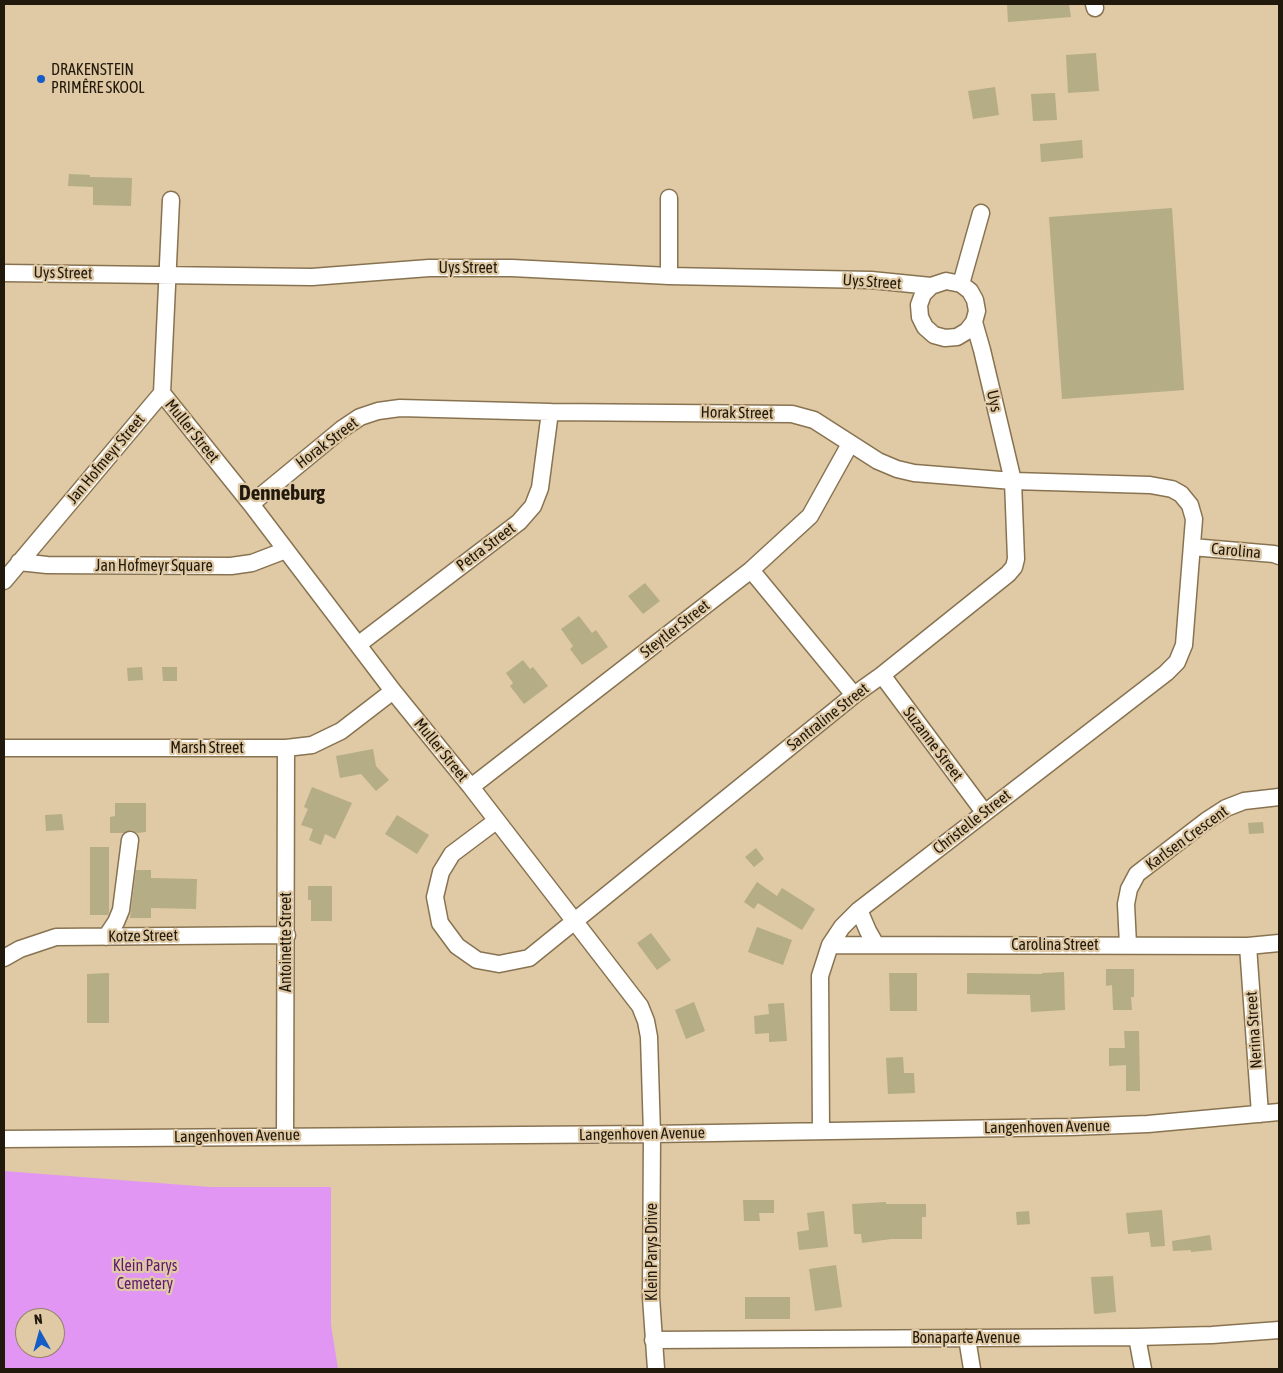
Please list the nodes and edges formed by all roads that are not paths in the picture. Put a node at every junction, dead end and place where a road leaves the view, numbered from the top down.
1 (669, 198) dead end
2 (171, 200) dead end
3 (981, 213) dead end
4 (4, 273) edge
5 (168, 275) junction
6 (669, 276) junction
7 (961, 284) junction
8 (932, 286) junction
9 (974, 322) junction
10 (162, 393) junction
11 (550, 412) junction
12 (850, 444) junction
13 (1013, 480) junction
14 (251, 504) junction
15 (1192, 547) junction
16 (286, 550) junction
17 (1279, 556) edge
18 (19, 562) junction
19 (751, 570) junction
20 (4, 580) edge
21 (359, 644) junction
22 (882, 675) junction
23 (393, 691) junction
24 (854, 695) junction
25 (286, 748) junction
26 (4, 751) edge
27 (471, 787) junction
28 (1279, 797) edge
29 (984, 812) junction
30 (496, 821) junction
31 (130, 840) dead end
32 (860, 910) junction
33 (575, 922) junction
34 (287, 935) junction
35 (106, 937) junction
36 (1279, 943) edge
37 (830, 945) junction
38 (876, 945) junction
39 (1128, 945) junction
40 (1248, 946) junction
41 (4, 958) edge
42 (1279, 1112) edge
43 (1260, 1114) junction
44 (821, 1131) junction
45 (652, 1134) junction
46 (285, 1136) junction
47 (4, 1139) edge
48 (1279, 1330) edge
49 (1137, 1337) junction
50 (967, 1338) junction
51 (653, 1340) junction
52 (656, 1369) edge
53 (972, 1369) edge
54 (1143, 1369) edge

1 - 6 street
2 - 5 street
3 - 7 street
4 - 5 street, Uys Street
5 - 6 street, Uys Street
5 - 10 street
6 - 8 street, Uys Street
7 - 8 street
7 - 9 street
8 - 9 street
9 - 13 street, Uys
10 - 14 street, Muller Street
10 - 18 street, Jan Hofmeyr Street
11 - 12 street, Horak Street
11 - 14 street, Horak Street
11 - 21 street, Petra Street
12 - 13 street, Horak Street
12 - 19 street, Steytler Street
13 - 15 street, Horak Street
13 - 22 street, Santraline Street
14 - 16 street, Muller Street
15 - 17 street, Carolina
15 - 29 street, Christelle Street
16 - 18 street, Jan Hofmeyr Square
16 - 21 street, Muller Street
18 - 20 street, Jan Hofmeyr Street
19 - 24 street
19 - 27 street, Steytler Street
21 - 23 street, Muller Street
22 - 24 street, Santraline Street
22 - 29 street, Suzanne Street
23 - 25 street, Marsh Street
23 - 27 street, Muller Street
24 - 33 street, Santraline Street
25 - 26 street, Marsh Street
25 - 34 street, Antoinette Street
27 - 30 street, Muller Street
28 - 39 street, Karlsen Crescent
29 - 32 street, Christelle Street
30 - 33 street, Muller Street
30 - 33 street
31 - 35 street
32 - 37 street, Christelle Street
32 - 38 street
33 - 45 street, Muller Street
34 - 35 street, Kotze Street
34 - 46 street, Antoinette Street
35 - 41 street, Kotze Street
36 - 40 street, Carolina Street
37 - 38 street, Carolina Street
37 - 44 street, Christelle Street
38 - 39 street, Carolina Street
39 - 40 street, Carolina Street
40 - 43 street, Nerina Street
42 - 43 street, Langenhoven Avenue
43 - 44 street, Langenhoven Avenue
44 - 45 street, Langenhoven Avenue
45 - 46 street, Langenhoven Avenue
45 - 51 street, Klein Parys Drive
46 - 47 street, Langenhoven Avenue
48 - 49 street, Bonaparte Avenue
49 - 50 street, Bonaparte Avenue
49 - 54 street
50 - 51 street, Bonaparte Avenue
50 - 53 street
51 - 52 street, Klein Parys Drive

